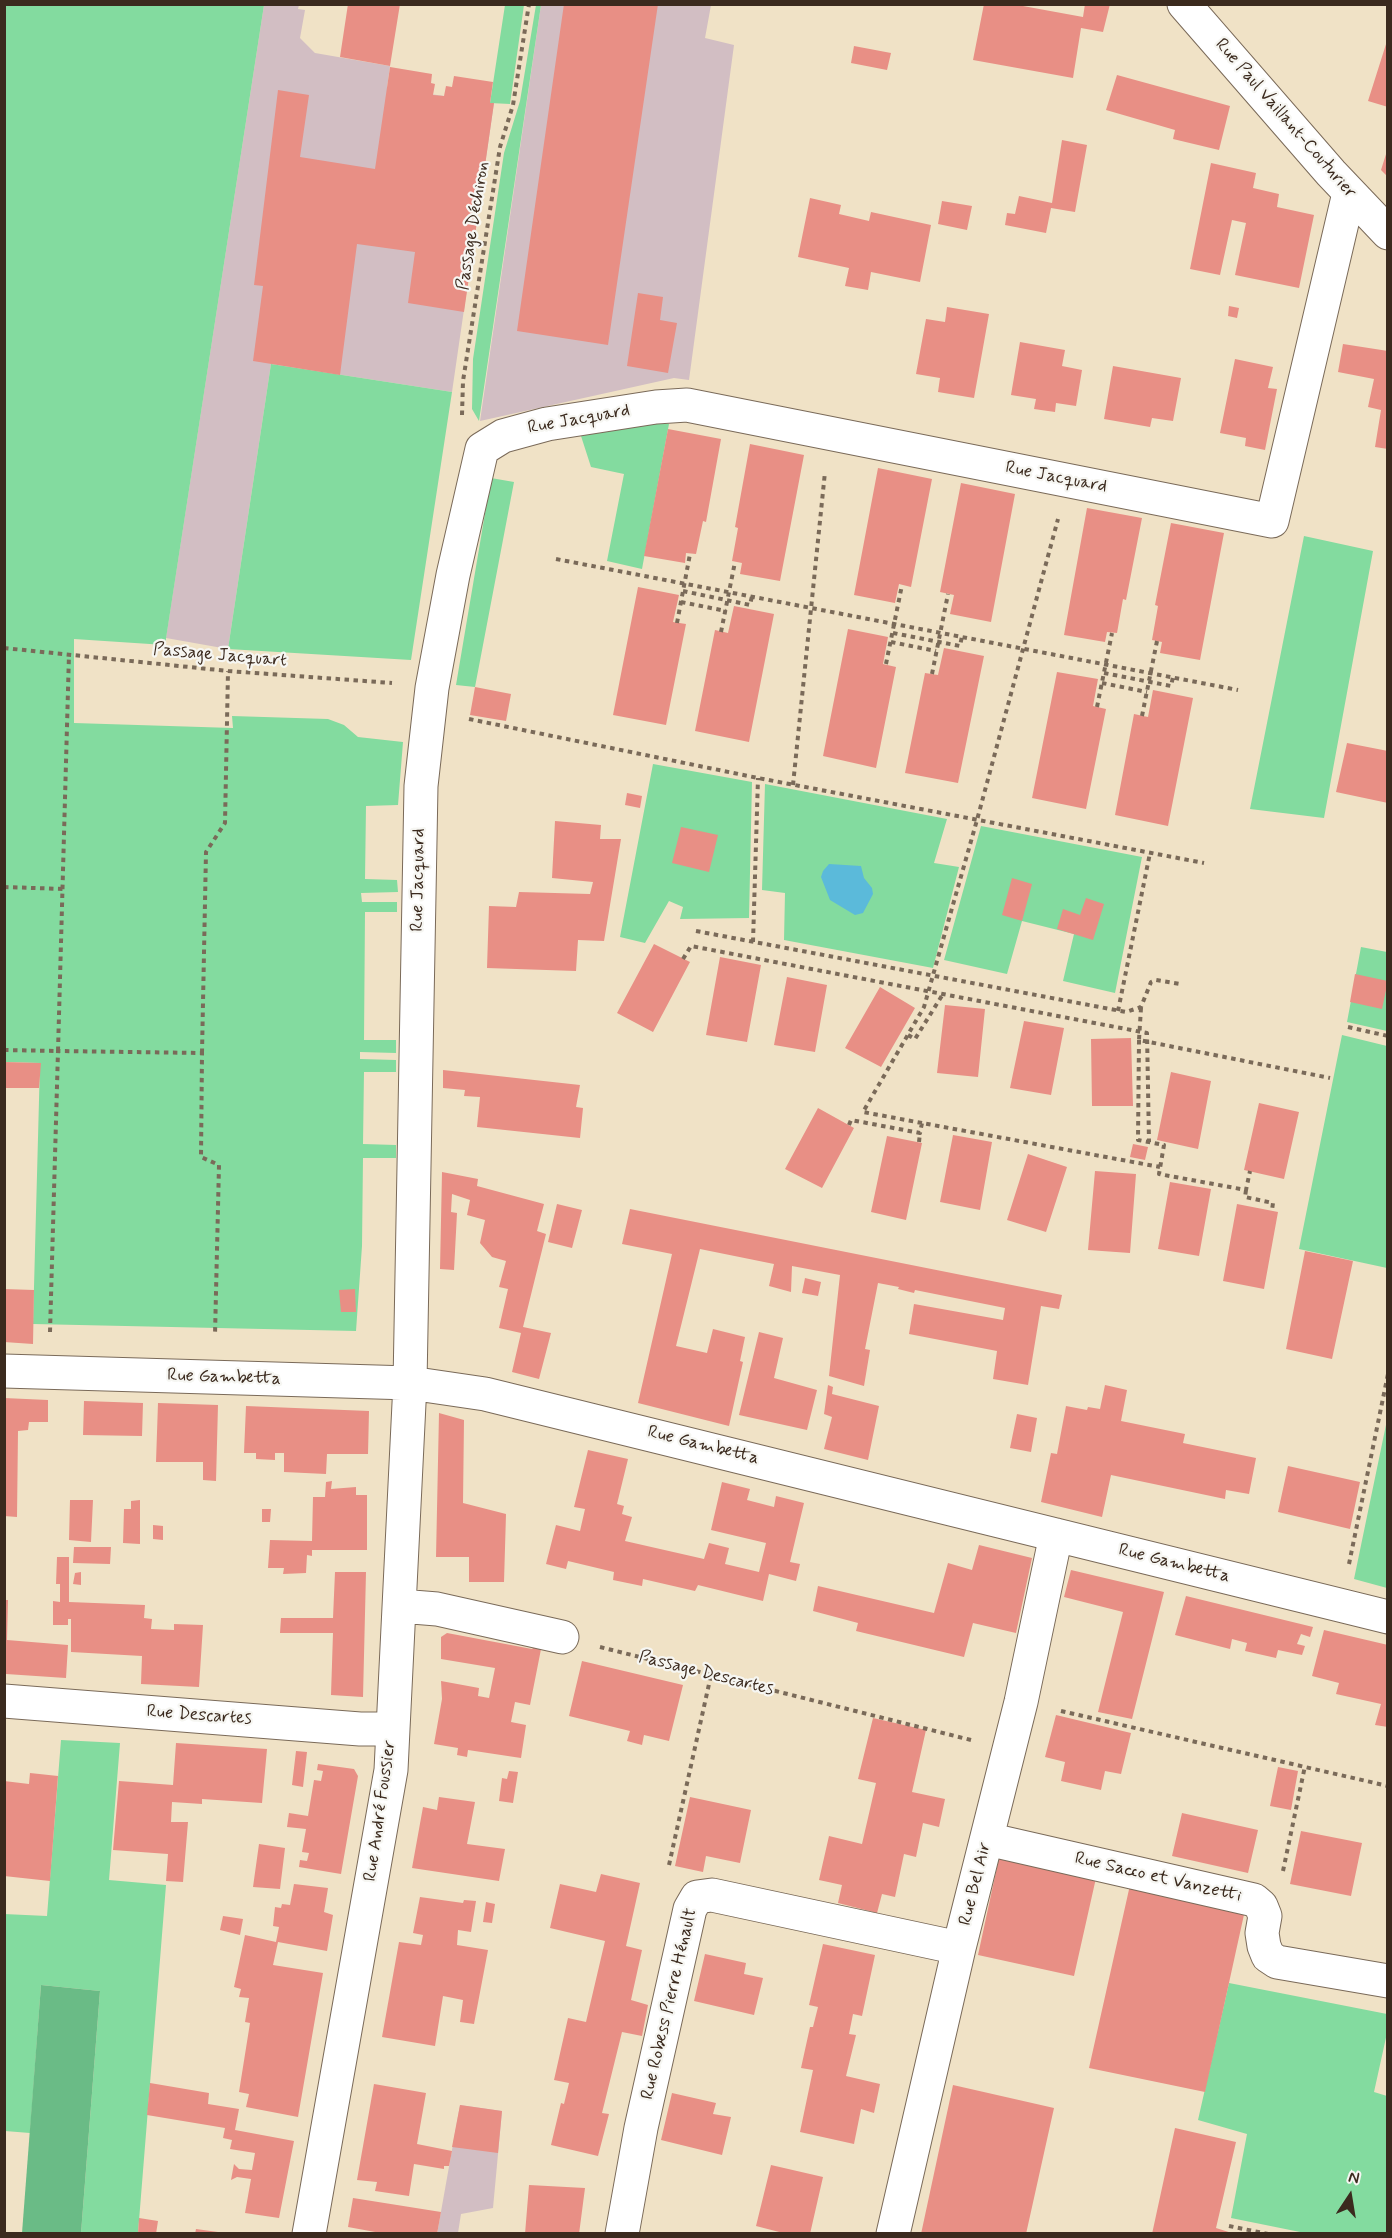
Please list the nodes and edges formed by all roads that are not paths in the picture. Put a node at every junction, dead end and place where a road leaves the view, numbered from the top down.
1 (1184, 4) edge
2 (1349, 193) junction
3 (1388, 233) edge
4 (4, 1371) edge
5 (410, 1383) junction
6 (1056, 1535) junction
7 (400, 1606) junction
8 (1388, 1617) edge
9 (562, 1637) road end
10 (4, 1701) edge
11 (393, 1729) junction
12 (987, 1839) junction
13 (959, 1948) junction
14 (1388, 1981) edge
15 (309, 2234) edge
16 (621, 2234) edge
17 (892, 2234) edge

1 - 2 street, Rue Paul Vaillant-Couturier
2 - 3 street, Rue Paul Vaillant-Couturier
2 - 5 street, Rue Jacquard
4 - 5 street, Rue Gambetta
5 - 6 street, Rue Gambetta
5 - 7 street, Rue André Foussier
6 - 8 street, Rue Gambetta
6 - 12 street, Rue Bel Air
7 - 9 street
7 - 11 street, Rue André Foussier
10 - 11 street, Rue Descartes
11 - 15 street, Rue André Foussier
12 - 13 street, Rue Bel Air
12 - 14 street, Rue Sacco et Vanzetti
13 - 16 street, Rue Robess Pierre Hénault
13 - 17 street, Rue Bel Air

